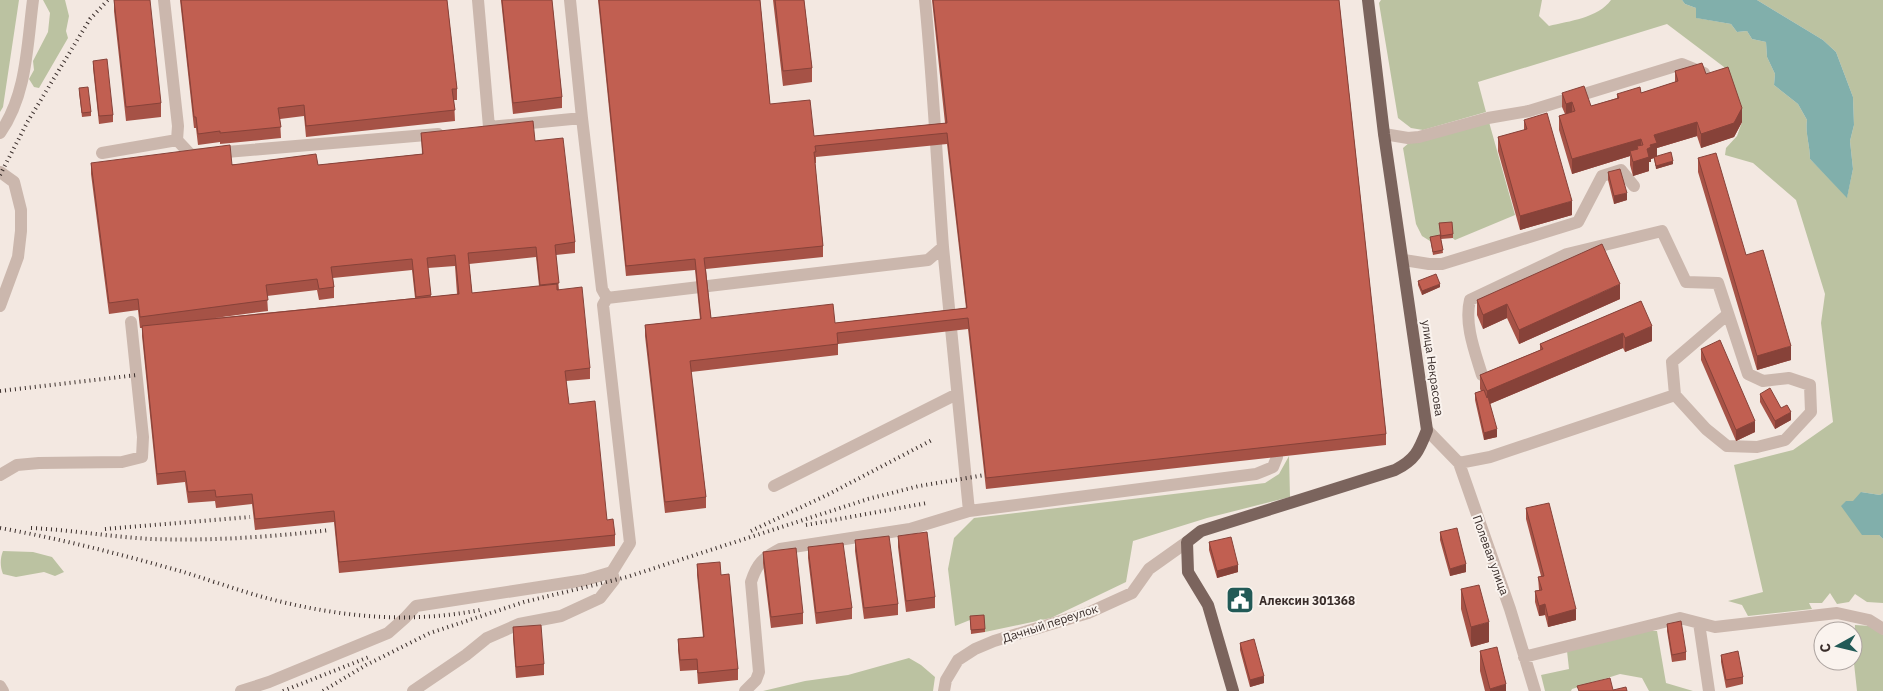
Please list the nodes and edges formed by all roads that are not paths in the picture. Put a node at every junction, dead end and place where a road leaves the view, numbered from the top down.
1 (33, 0) edge
2 (164, 0) edge
3 (478, 0) edge
4 (570, 0) edge
5 (925, 0) edge
6 (1368, 0) edge
7 (1710, 76) edge
8 (582, 118) junction
9 (452, 132) edge
10 (0, 133) edge
11 (1384, 134) junction
12 (177, 140) junction
13 (102, 153) dead end
14 (0, 172) edge
15 (1634, 186) dead end
16 (943, 247) junction
17 (1404, 260) junction
18 (607, 298) junction
19 (0, 306) edge
20 (1728, 314) junction
21 (131, 322) dead end
22 (1482, 375) edge
23 (957, 394) junction
24 (1675, 395) junction
25 (1427, 430) junction
26 (1277, 457) edge
27 (1459, 463) junction
28 (0, 475) edge
29 (774, 486) dead end
30 (969, 511) junction
31 (1188, 542) junction
32 (612, 572) junction
33 (1699, 622) junction
34 (1883, 629) edge
35 (1524, 657) junction
36 (0, 686) edge
37 (3, 691) edge
38 (241, 691) edge
39 (413, 691) edge
40 (745, 691) edge
41 (944, 691) edge
42 (1233, 691) edge
43 (1535, 691) edge
44 (1709, 691) edge

1 - 10 street
2 - 12 street
3 - 8 street
4 - 8 street
5 - 16 street
6 - 11 main road, улица Некрасова
7 - 11 street
8 - 18 street
9 - 12 street
11 - 17 main road, улица Некрасова
12 - 13 street
14 - 19 street
15 - 17 street
16 - 18 street
16 - 23 street
17 - 25 main road, улица Некрасова
18 - 32 street
20 - 22 street
20 - 24 street
20 - 24 street
21 - 28 street
23 - 29 street
23 - 30 street
24 - 27 street
25 - 27 street, Полевая улица
25 - 31 main road, улица Некрасова
26 - 30 street
27 - 35 street, Полевая улица
30 - 40 street
31 - 41 street, Дачный переулок
31 - 42 main road
32 - 38 street
32 - 39 street
33 - 34 street
33 - 35 street
33 - 44 street
35 - 43 street, Полевая улица
36 - 37 street

